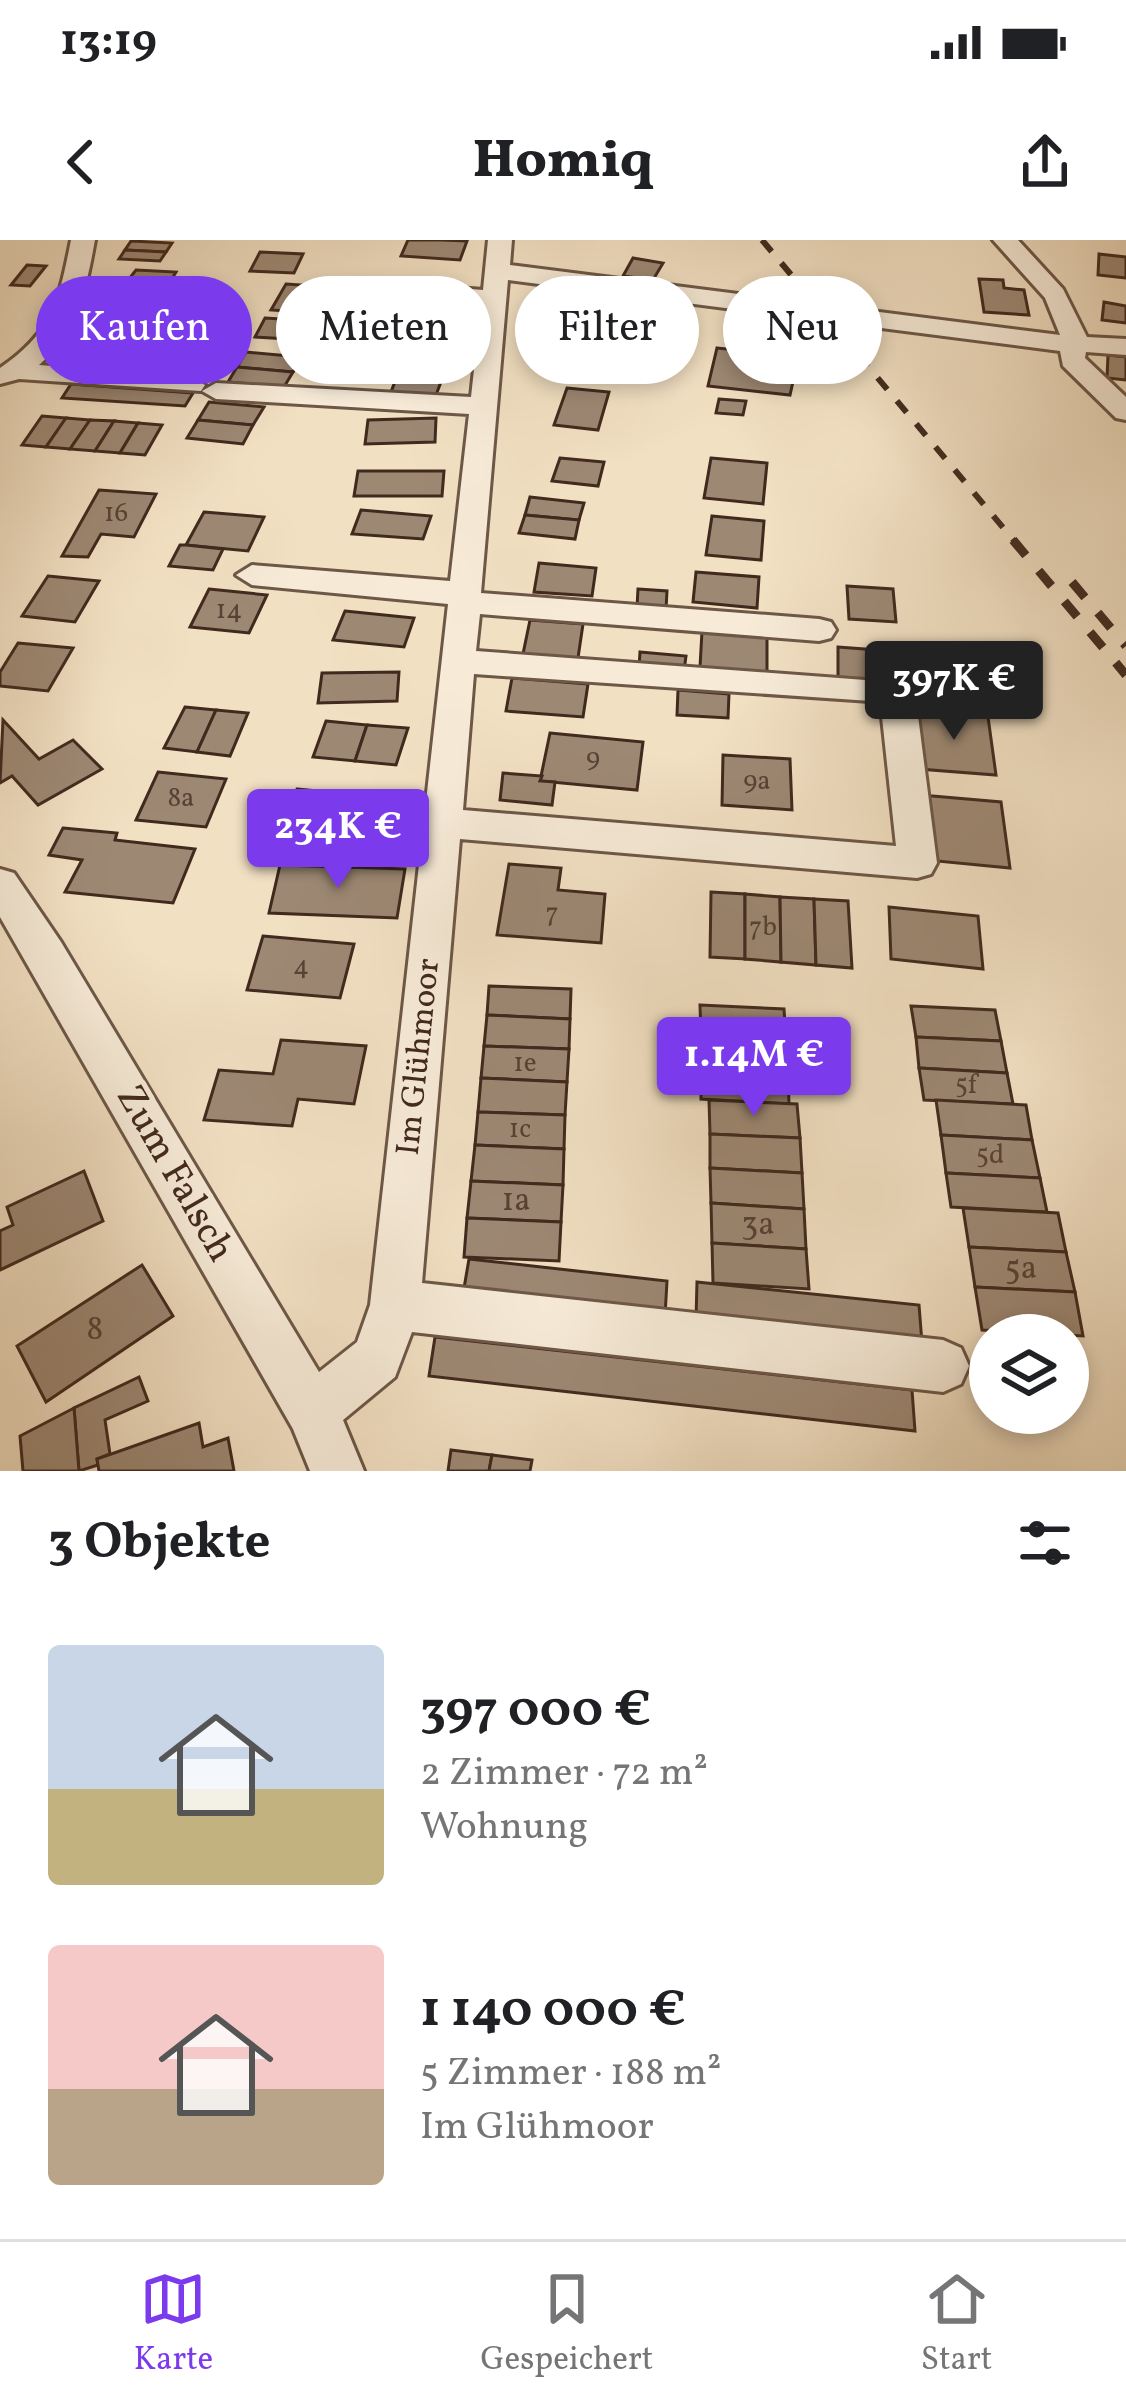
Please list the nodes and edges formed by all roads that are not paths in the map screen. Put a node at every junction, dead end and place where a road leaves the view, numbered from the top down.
1 (83, 240) edge
2 (1005, 240) edge
3 (498, 270) edge
4 (446, 276) edge
5 (1077, 344) junction
6 (1126, 347) edge
7 (7, 375) edge
8 (483, 406) junction
9 (1126, 412) edge
10 (252, 574) dead end
11 (463, 597) junction
12 (819, 629) dead end
13 (457, 661) junction
14 (443, 823) junction
15 (0, 884) edge
16 (395, 1305) junction
17 (943, 1366) dead end
18 (312, 1412) junction
19 (337, 1471) edge

1 - 7 street
2 - 5 street
3 - 4 street
3 - 5 street
3 - 8 street, Im Glühmoor
5 - 6 street
5 - 9 street
7 - 8 street
8 - 11 street, Im Glühmoor
10 - 11 street
11 - 12 street
11 - 13 street, Im Glühmoor
13 - 14 street, Im Glühmoor
13 - 14 street
14 - 16 street, Im Glühmoor
15 - 18 street, Zum Falsch
16 - 17 street
16 - 18 street, Im Glühmoor
18 - 19 street, Zum Falsch

